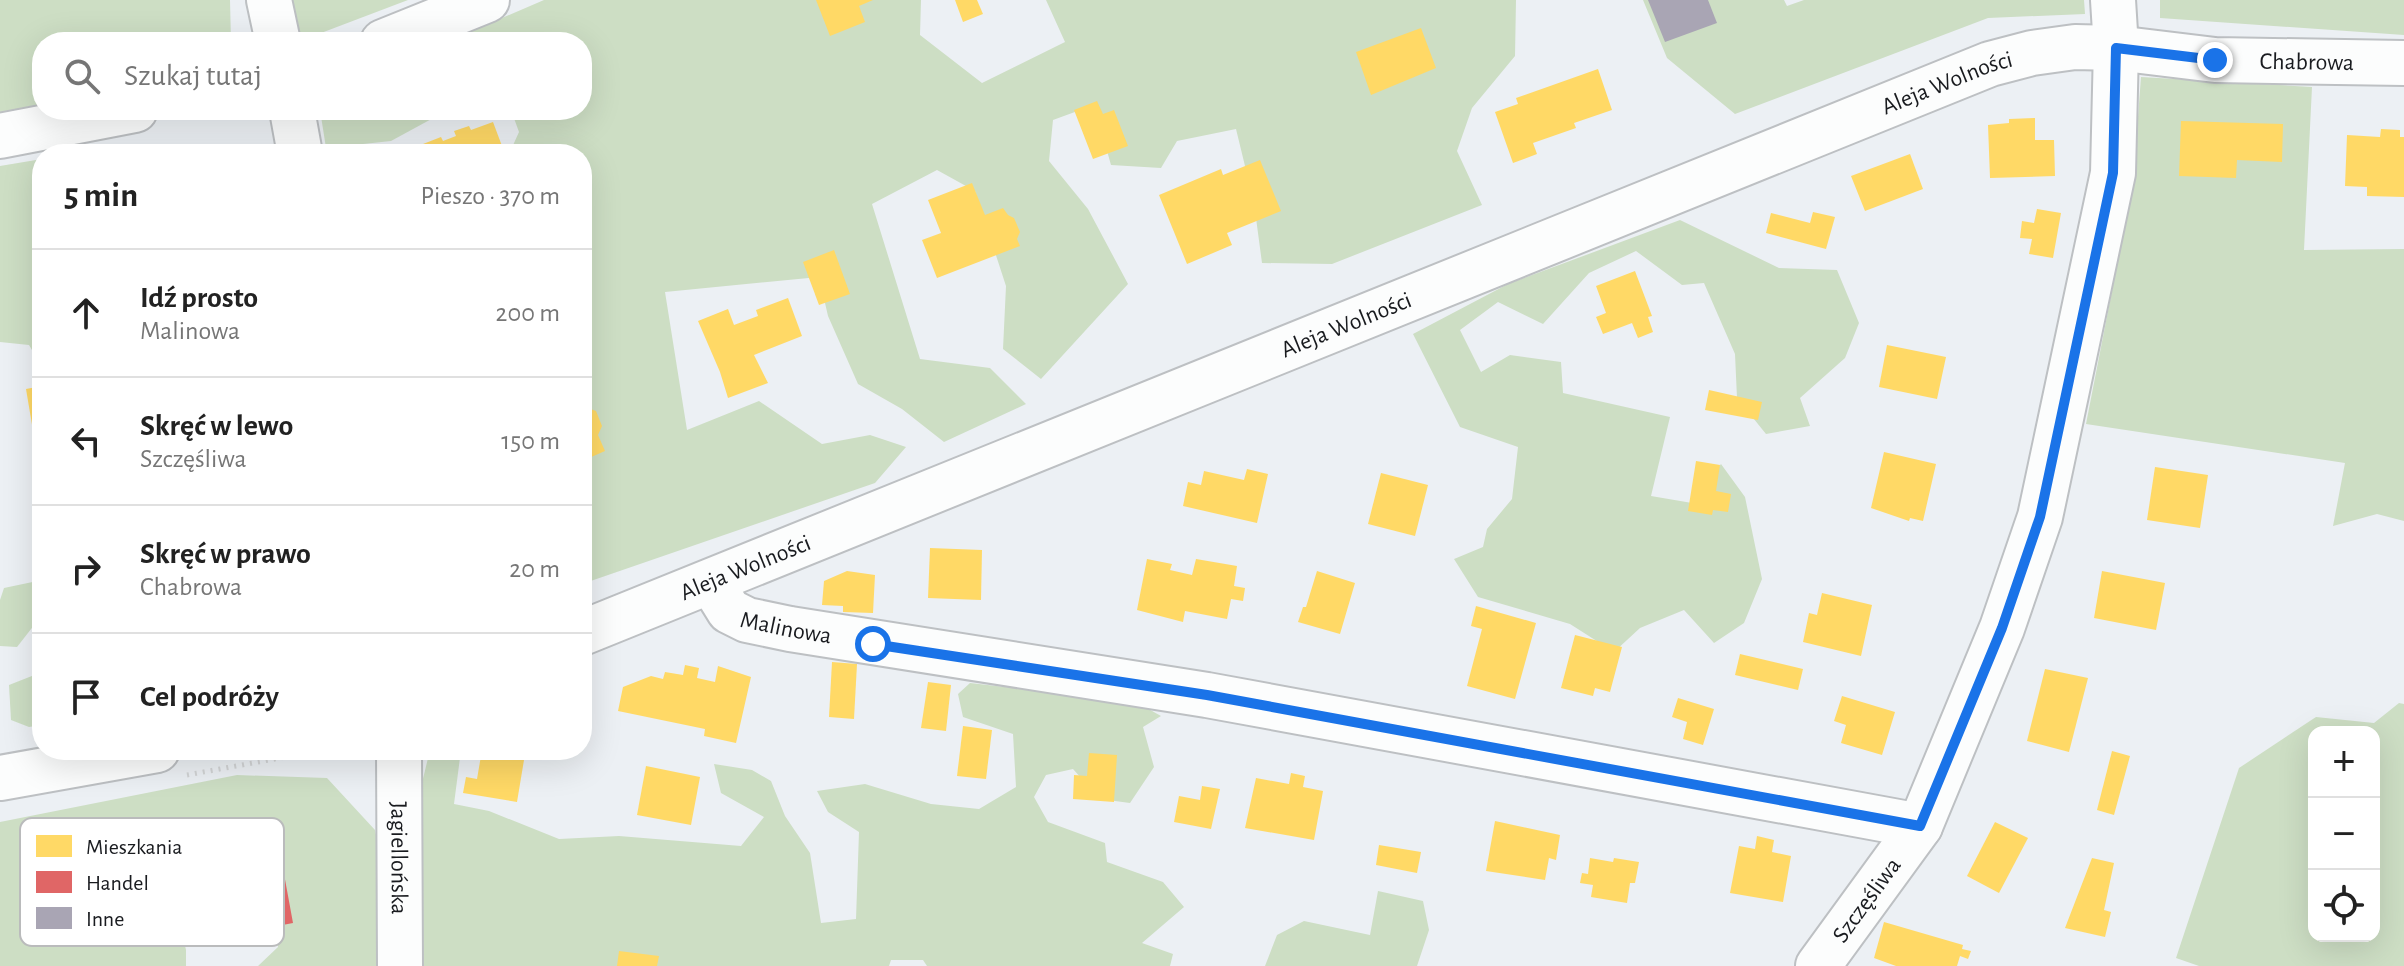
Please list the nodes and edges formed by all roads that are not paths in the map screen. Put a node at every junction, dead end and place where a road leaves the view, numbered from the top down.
1 (269, 0) edge
2 (487, 0) edge
3 (2113, 0) edge
4 (276, 32) edge
5 (408, 32) edge
6 (2116, 48) junction
7 (2404, 63) edge
8 (83, 120) edge
9 (294, 120) edge
10 (0, 136) edge
11 (298, 144) edge
12 (711, 582) junction
13 (592, 629) edge
14 (101, 760) edge
15 (399, 760) edge
16 (0, 778) edge
17 (1920, 826) junction
18 (400, 966) edge
19 (1818, 966) edge

1 - 4 street
2 - 5 street
3 - 6 street, Szczęśliwa
6 - 7 street, Chabrowa
6 - 12 street, Aleja Wolności
6 - 17 street, Szczęśliwa
8 - 10 street
9 - 11 street
12 - 13 street, Aleja Wolności
12 - 17 street, Malinowa
14 - 16 street
15 - 18 street, Jagiellońska
17 - 19 street, Szczęśliwa

